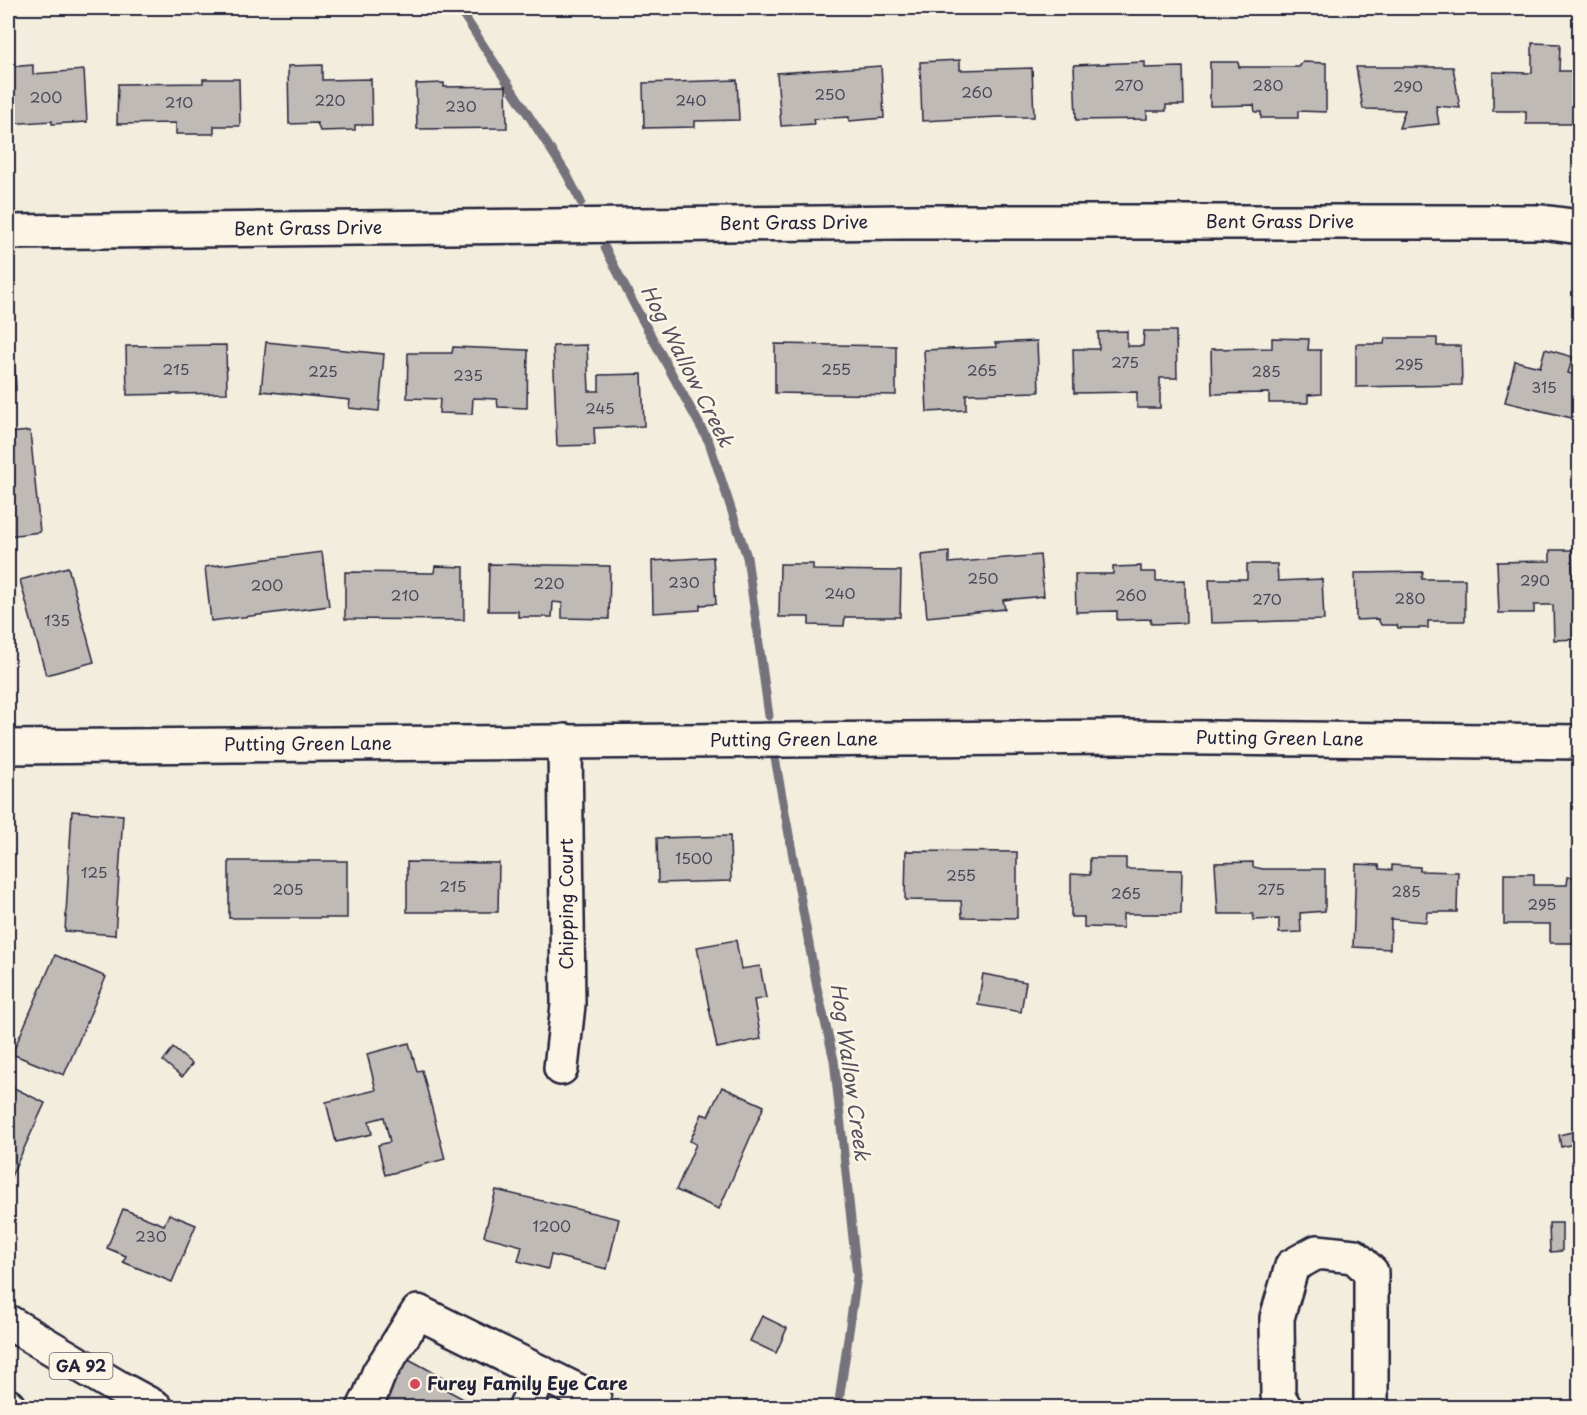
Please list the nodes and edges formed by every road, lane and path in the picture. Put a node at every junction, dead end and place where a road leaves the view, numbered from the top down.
1 (1580, 226) edge
2 (8, 232) edge
3 (566, 741) junction
4 (1580, 742) edge
5 (8, 747) edge
6 (561, 1068) dead end
7 (8, 1322) edge
8 (541, 1373) junction
9 (594, 1399) dead end
10 (369, 1404) edge
11 (156, 1407) edge
12 (525, 1407) edge
13 (1285, 1407) edge
14 (1371, 1407) edge

1 - 2 street, Bent Grass Drive
3 - 4 street, Putting Green Lane
3 - 5 street, Putting Green Lane
3 - 6 street, Chipping Court
7 - 11 street, GA 92
8 - 9 street
8 - 10 street
8 - 12 street
13 - 14 street

